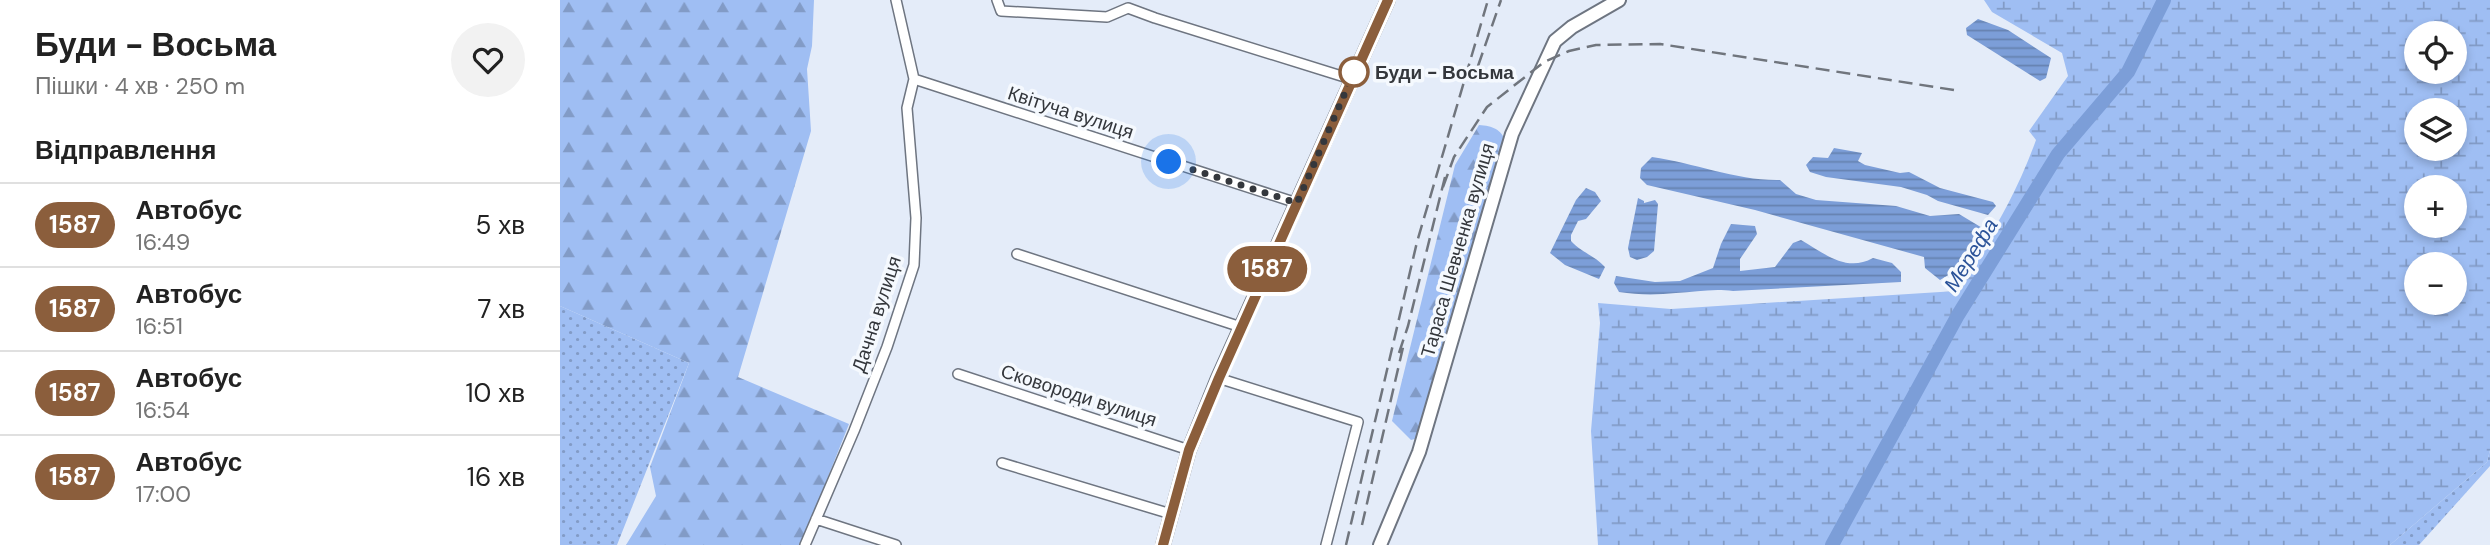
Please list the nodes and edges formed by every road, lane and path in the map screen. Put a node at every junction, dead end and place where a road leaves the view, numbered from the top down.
1 (896, 0) edge
2 (997, 0) edge
3 (1388, 0) edge
4 (1619, 0) edge
5 (1129, 4) edge
6 (914, 79) junction
7 (1351, 79) junction
8 (1297, 203) junction
9 (1017, 254) dead end
10 (1241, 327) junction
11 (958, 374) dead end
12 (1219, 378) junction
13 (1189, 450) junction
14 (1002, 463) dead end
15 (1171, 514) junction
16 (816, 519) junction
17 (804, 545) edge
18 (896, 545) edge
19 (1163, 545) edge
20 (1326, 545) edge
21 (1380, 545) edge

1 - 6 street, Дачна вулиця
2 - 5 street
3 - 7 street
4 - 21 street, Тараса Шевченка вулиця
5 - 7 street
6 - 8 street, Квітуча вулиця
6 - 16 street, Дачна вулиця
7 - 8 street
8 - 10 street
9 - 10 street
10 - 12 street
11 - 13 street, Сковороди вулиця
12 - 13 street
12 - 20 street
13 - 15 street
14 - 15 street
15 - 19 street
16 - 17 street, Дачна вулиця
16 - 18 street

